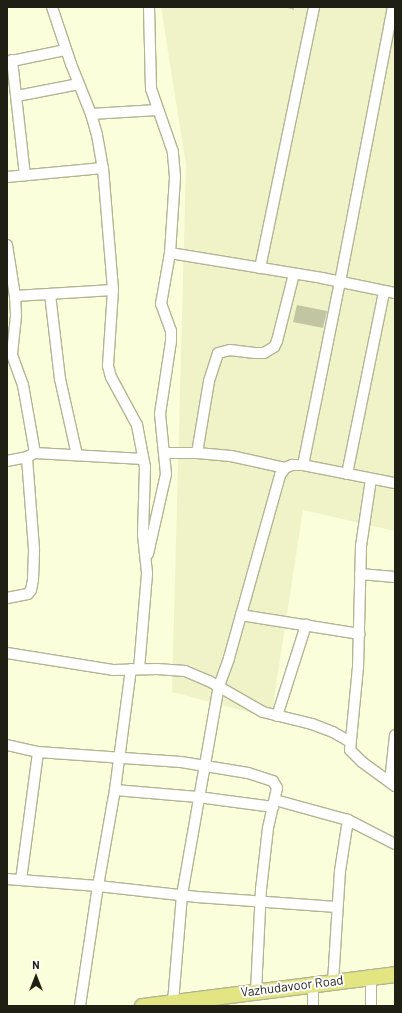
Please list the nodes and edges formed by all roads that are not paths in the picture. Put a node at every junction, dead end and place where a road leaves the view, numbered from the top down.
1 (52, 7) edge
2 (149, 7) edge
3 (314, 7) edge
4 (393, 7) edge
5 (65, 50) junction
6 (10, 61) edge
7 (79, 84) junction
8 (17, 96) junction
9 (157, 110) junction
10 (91, 114) junction
11 (103, 168) junction
12 (25, 175) junction
13 (7, 177) edge
14 (7, 245) edge
15 (170, 253) junction
16 (260, 268) junction
17 (294, 274) junction
18 (340, 282) junction
19 (113, 290) junction
20 (384, 292) junction
21 (395, 293) edge
22 (50, 294) junction
23 (15, 296) junction
24 (12, 316) edge
25 (10, 355) edge
26 (164, 453) junction
27 (197, 453) junction
28 (31, 455) junction
29 (77, 455) junction
30 (143, 459) junction
31 (7, 461) edge
32 (303, 465) junction
33 (285, 468) junction
34 (347, 474) junction
35 (371, 479) junction
36 (395, 483) edge
37 (147, 560) junction
38 (360, 574) junction
39 (395, 577) edge
40 (7, 598) edge
41 (241, 615) junction
42 (306, 625) junction
43 (359, 634) junction
44 (7, 653) edge
45 (135, 669) junction
46 (219, 686) junction
47 (277, 716) junction
48 (395, 735) edge
49 (350, 742) junction
50 (7, 745) edge
51 (38, 752) junction
52 (119, 758) junction
53 (204, 765) junction
54 (392, 784) edge
55 (115, 790) junction
56 (198, 797) junction
57 (274, 803) junction
58 (348, 820) junction
59 (395, 844) edge
60 (7, 879) edge
61 (21, 880) junction
62 (98, 886) junction
63 (182, 895) junction
64 (260, 902) junction
65 (338, 907) junction
66 (395, 974) edge
67 (371, 976) junction
68 (333, 982) junction
69 (313, 984) junction
70 (256, 992) junction
71 (166, 1004) edge
72 (80, 1006) edge
73 (142, 1006) edge
74 (313, 1006) edge
75 (371, 1006) edge

1 - 5 street
2 - 9 street
3 - 16 street
4 - 18 street
5 - 6 street
5 - 7 street
6 - 8 street
7 - 8 street
7 - 10 street
8 - 12 street
9 - 10 street
9 - 15 street
10 - 11 street
11 - 12 street
11 - 19 street
12 - 13 street
14 - 23 street
15 - 16 street
15 - 26 street
16 - 17 street
17 - 18 street
17 - 27 street
18 - 20 street
18 - 32 street
19 - 22 street
19 - 30 street
20 - 21 street
20 - 34 street
22 - 23 street
22 - 29 street
23 - 24 street
24 - 25 street
25 - 28 street
26 - 27 street
26 - 37 street
27 - 33 street
28 - 29 street
28 - 31 street
28 - 40 street
29 - 30 street
30 - 37 street
32 - 33 street
32 - 34 street
33 - 41 street
34 - 35 street
35 - 36 street
35 - 38 street
37 - 45 street
38 - 39 street
38 - 43 street
41 - 42 street
41 - 46 street
42 - 43 street
42 - 47 street
43 - 49 street
44 - 45 street
45 - 46 street
45 - 52 street
46 - 47 street
46 - 53 street
47 - 49 street
48 - 54 street
49 - 54 street
50 - 51 street
51 - 52 street
51 - 61 street
52 - 53 street
52 - 55 street
53 - 56 street
53 - 57 street
55 - 56 street
55 - 62 street
56 - 57 street
56 - 63 street
57 - 58 street
57 - 64 street
58 - 59 street
58 - 65 street
60 - 61 street
61 - 62 street
62 - 63 street
62 - 72 street
63 - 64 street
63 - 71 street
64 - 65 street
64 - 70 street
65 - 68 street
66 - 67 main road, Vazhudavoor Road
67 - 68 main road, Vazhudavoor Road
67 - 75 street
68 - 69 main road, Vazhudavoor Road
69 - 70 main road, Vazhudavoor Road
69 - 74 street
70 - 71 main road, Vazhudavoor Road
71 - 73 main road, Vazhudavoor Road

